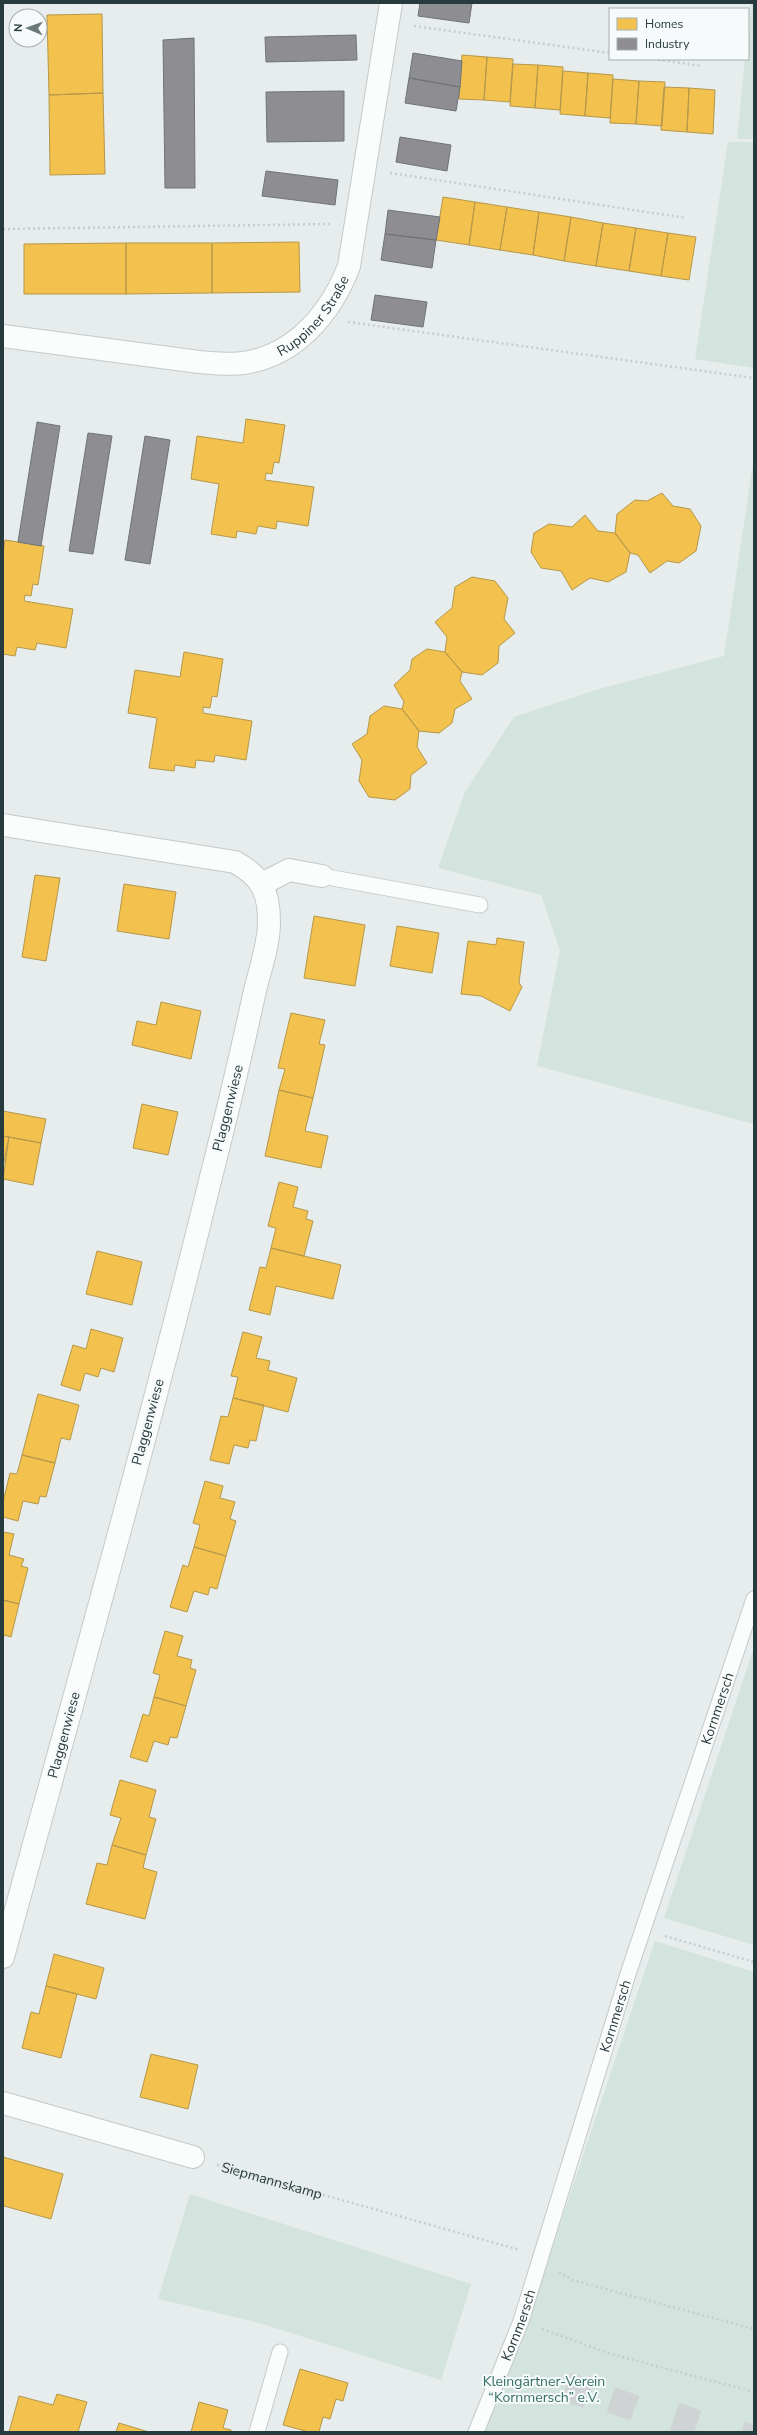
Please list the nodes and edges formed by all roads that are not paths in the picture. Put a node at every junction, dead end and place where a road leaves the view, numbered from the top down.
1 (390, 13) edge
2 (3, 336) edge
3 (3, 825) edge
4 (322, 876) joint
5 (262, 884) junction
6 (480, 906) dead end
7 (754, 1599) edge
8 (3, 1957) edge
9 (3, 2103) edge
10 (193, 2157) road end
11 (280, 2352) dead end
12 (257, 2432) edge
13 (476, 2432) edge

1 - 2 street, Ruppiner Straße
3 - 5 street, Plaggenwiese
4 - 5 street
4 - 6 lane
5 - 8 street, Plaggenwiese
7 - 13 lane, Kornmersch
9 - 10 street
11 - 12 lane

